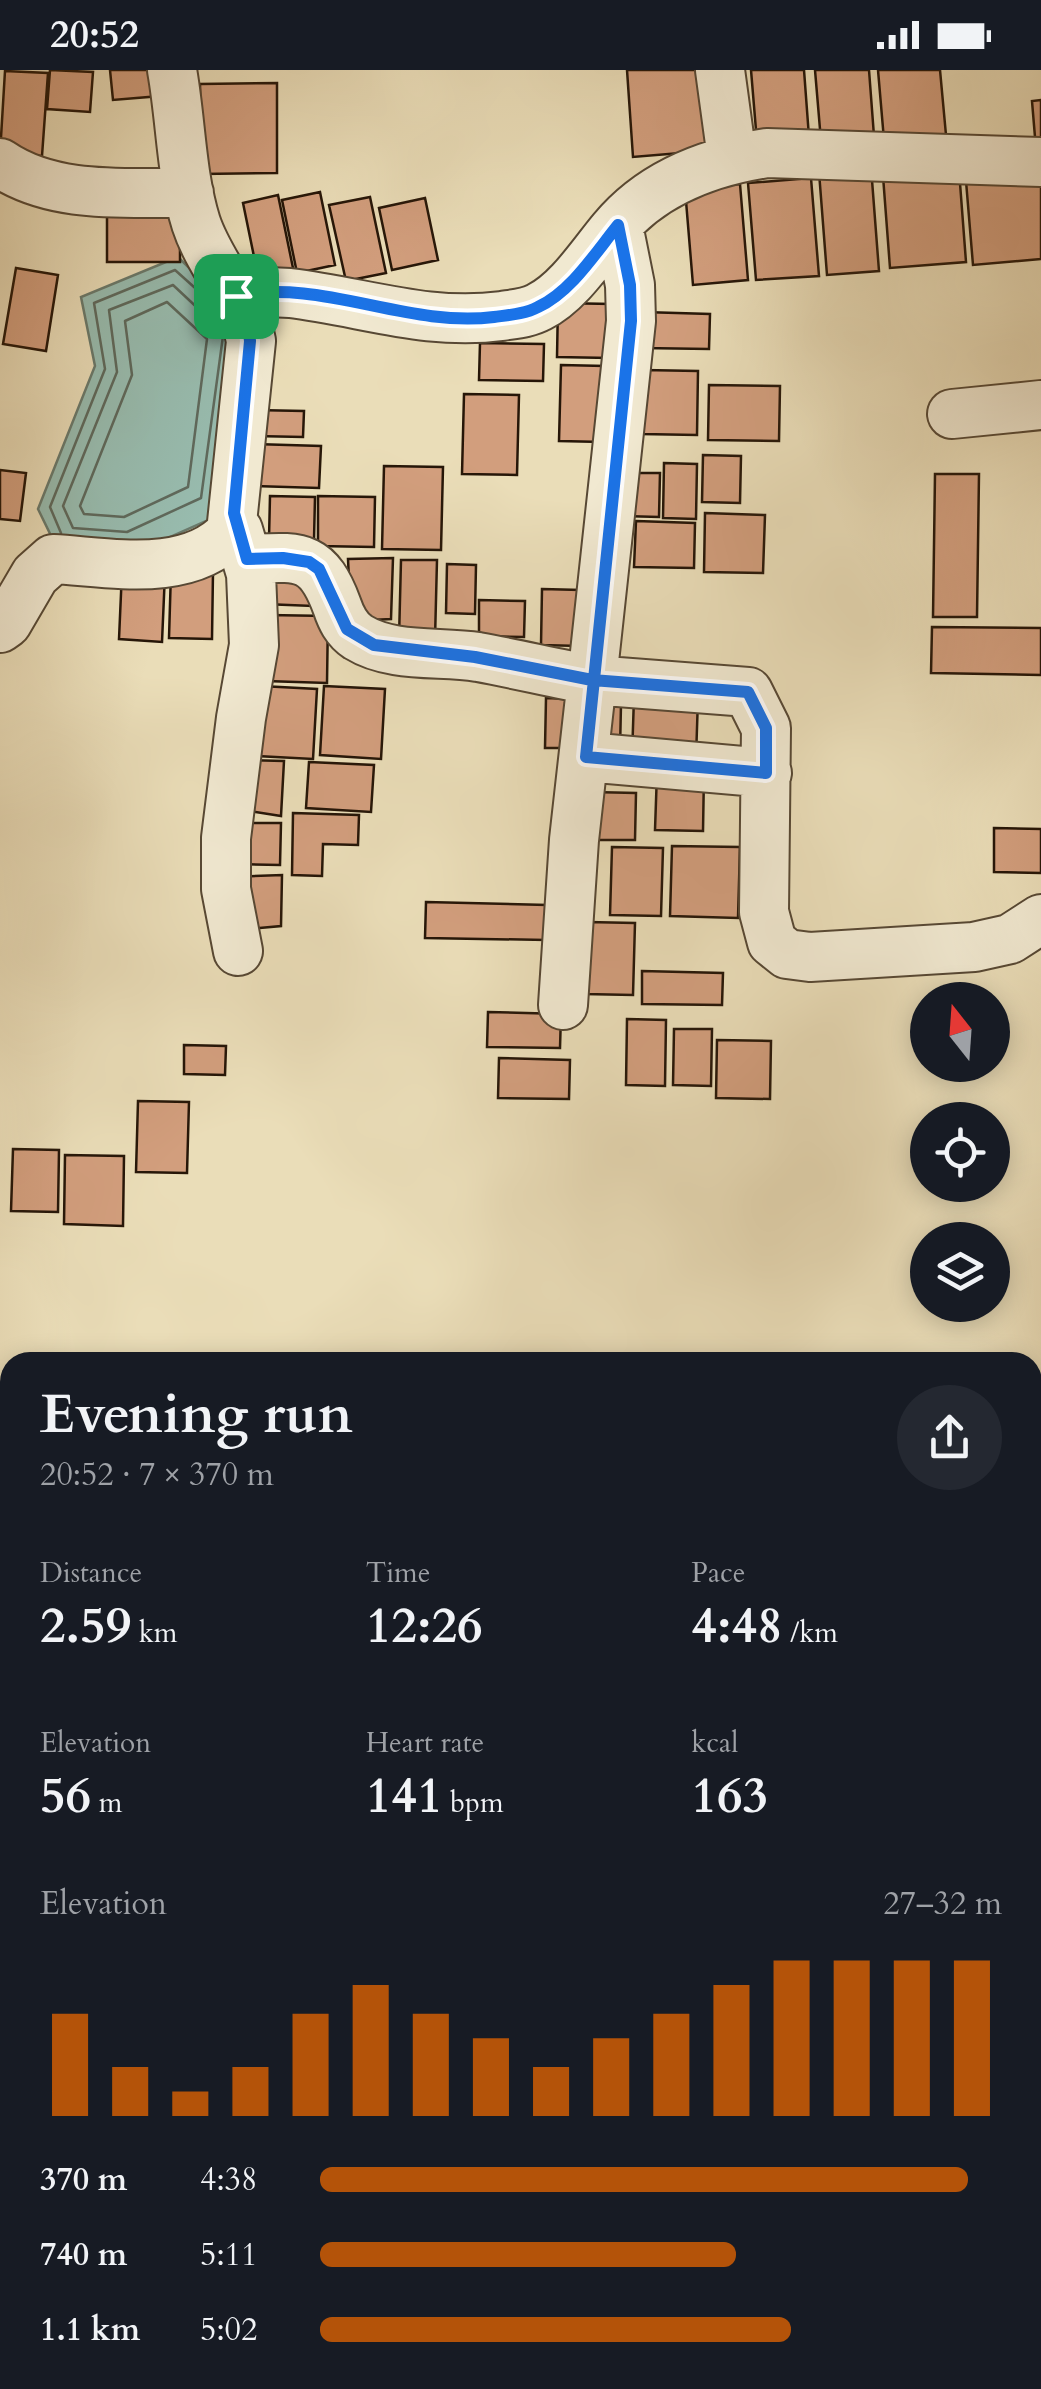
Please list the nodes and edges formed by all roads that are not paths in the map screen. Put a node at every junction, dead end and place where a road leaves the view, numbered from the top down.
1 (172, 70) edge
2 (720, 70) edge
3 (732, 158) junction
4 (1041, 162) edge
5 (0, 163) edge
6 (189, 193) junction
7 (618, 225) junction
8 (236, 296) junction
9 (1041, 405) edge
10 (952, 414) dead end
11 (234, 513) junction
12 (247, 559) junction
13 (0, 628) edge
14 (592, 680) junction
15 (586, 757) junction
16 (766, 773) junction
17 (1041, 919) edge
18 (238, 951) dead end
19 (563, 1004) dead end

1 - 6 street
2 - 3 street
3 - 4 street
3 - 7 street
5 - 6 street
6 - 8 street
7 - 8 street
7 - 14 street
8 - 11 street
9 - 10 street
11 - 12 street
11 - 13 street
12 - 14 street
12 - 18 street
14 - 15 street
14 - 16 street
15 - 16 street
15 - 19 street
16 - 17 street

